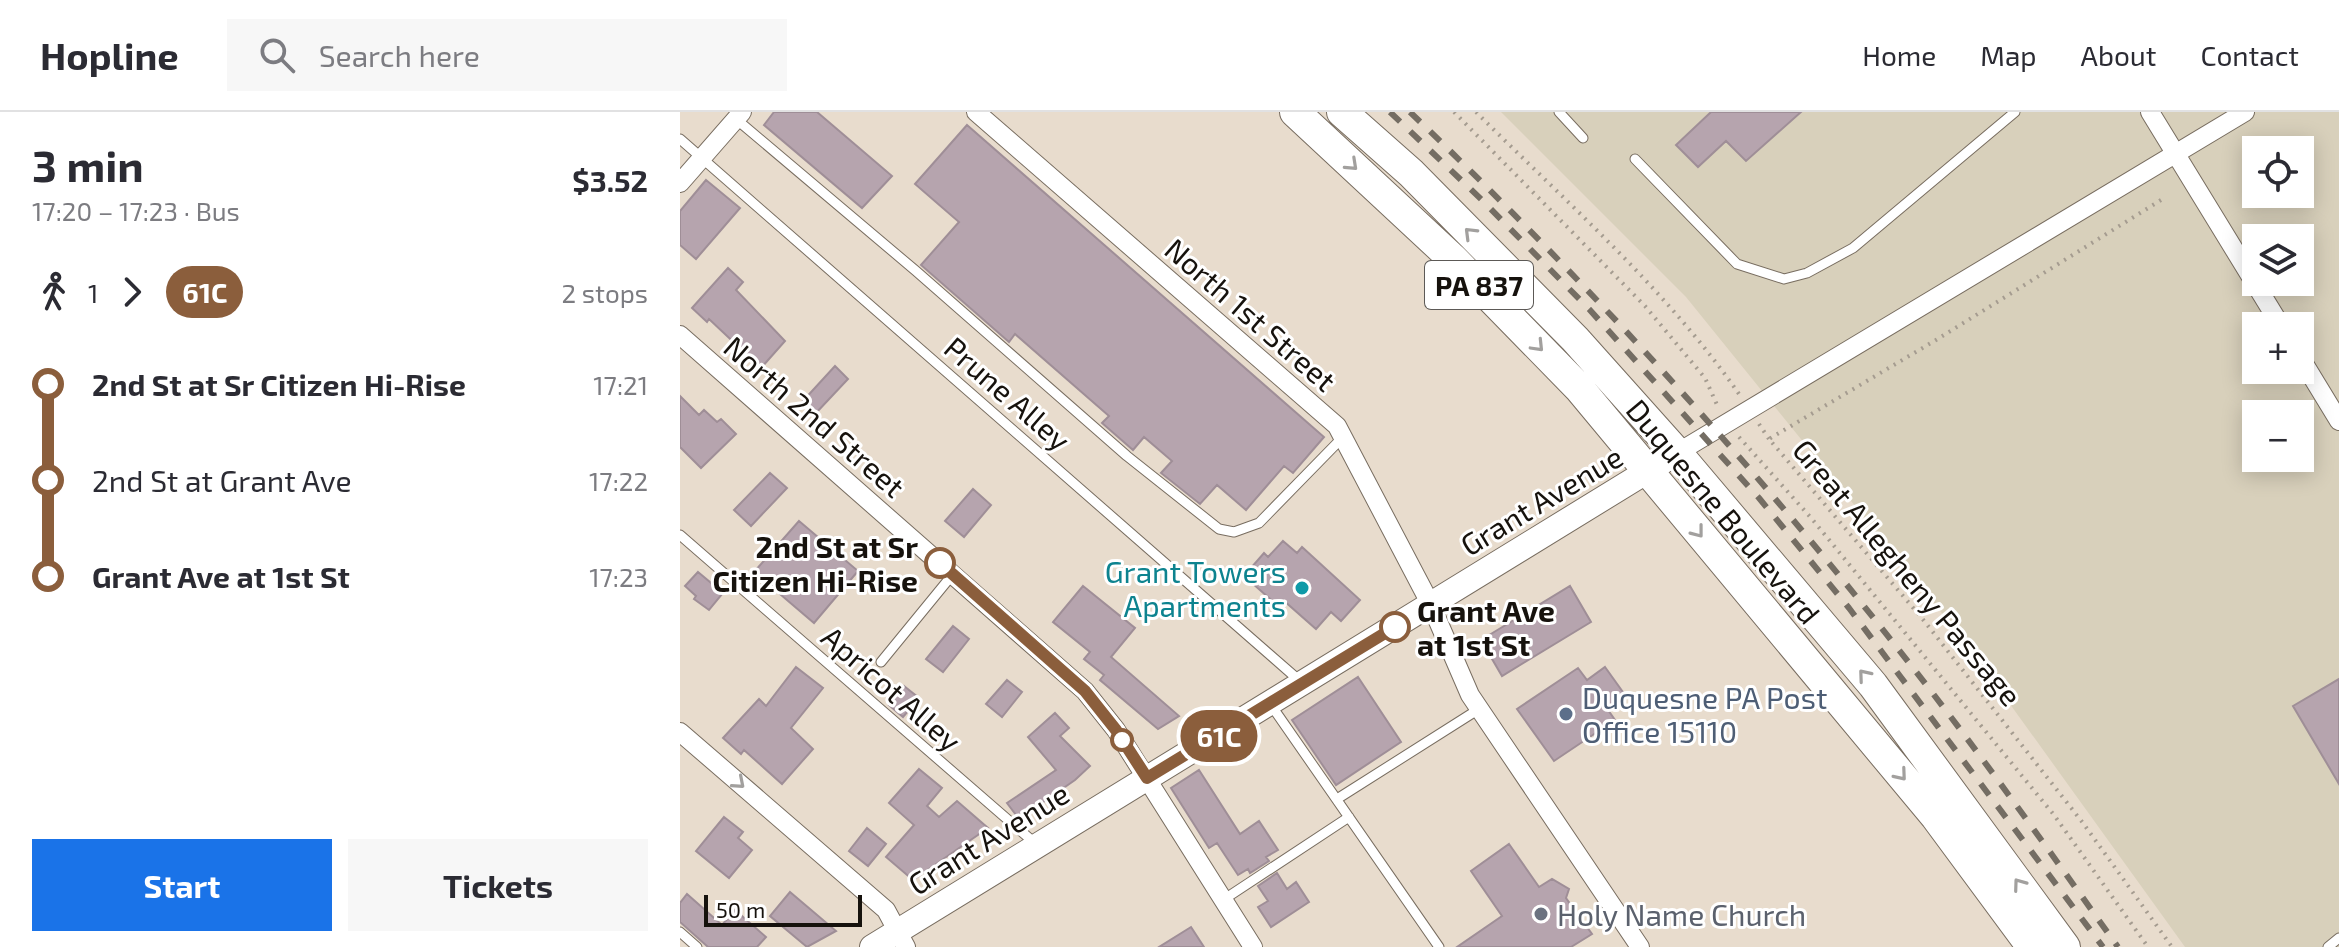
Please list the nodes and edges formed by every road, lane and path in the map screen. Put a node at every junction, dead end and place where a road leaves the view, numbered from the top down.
1 (976, 112) edge
2 (1295, 112) edge
3 (1342, 112) edge
4 (1454, 112) edge
5 (1476, 112) edge
6 (1559, 112) edge
7 (2015, 112) edge
8 (2150, 112) edge
9 (2245, 112) edge
10 (739, 115) edge
11 (1583, 138) dead end
12 (680, 139) edge
13 (2176, 155) junction
14 (703, 157) junction
15 (1635, 159) dead end
16 (680, 183) edge
17 (2161, 200) dead end
18 (2272, 312) edge
19 (680, 335) edge
20 (1725, 373) dead end
21 (2314, 380) edge
22 (2339, 421) edge
23 (1726, 422) junction
24 (1343, 437) junction
25 (1677, 453) junction
26 (1650, 471) junction
27 (680, 535) edge
28 (953, 574) junction
29 (1431, 605) junction
30 (881, 662) dead end
31 (1304, 684) junction
32 (1271, 705) junction
33 (1479, 709) junction
34 (680, 732) edge
35 (1147, 778) junction
36 (1337, 799) junction
37 (1349, 817) junction
38 (1037, 845) junction
39 (1223, 900) junction
40 (680, 932) edge
41 (2339, 938) edge
42 (902, 939) edge
43 (697, 947) edge
44 (872, 947) edge
45 (1253, 947) edge
46 (1439, 947) edge
47 (1640, 947) edge
48 (2032, 947) edge
49 (2065, 947) edge
50 (2148, 947) edge
51 (2172, 947) edge
52 (2328, 947) edge

1 - 24 street, North 1st Street
2 -> 26 main road, Duquesne Boulevard / PA 837
25 -> 3 main road, Duquesne Boulevard / PA 837
4 - 23 path
5 - 20 path
6 - 11 lane
7 - 15 lane
8 - 13 street
9 - 13 street, Grant Avenue
10 - 14 street
10 - 24 lane
12 - 14 lane, Prune Alley
13 - 18 street
13 - 23 street, Grant Avenue
14 - 16 street
14 - 31 lane, Prune Alley
17 - 51 path, Great Allegheny Passage
19 - 28 street, North 2nd Street
21 - 22 street
23 - 25 street, Grant Avenue
23 - 50 path
24 - 29 street, North 1st Street
25 - 26 street, Grant Avenue
49 -> 25 main road, Duquesne Boulevard / PA 837
26 - 29 street, Grant Avenue
26 -> 48 main road, PA 837
27 - 38 lane, Apricot Alley
28 - 30 lane
28 - 35 street, North 2nd Street
29 - 31 street, Grant Avenue
29 - 33 street, North 1st Street
31 - 32 street, Grant Avenue
32 - 35 street, Grant Avenue
32 - 36 lane
33 - 36 lane
33 - 47 street, North 1st Street
34 -> 42 street
35 - 38 street, Grant Avenue
35 - 39 street, North 2nd Street
36 - 37 lane
37 - 39 lane
37 - 46 lane
38 - 42 street, Grant Avenue
39 - 45 street, North 2nd Street
40 - 43 lane
41 - 52 lane
42 - 44 street, Grant Avenue

